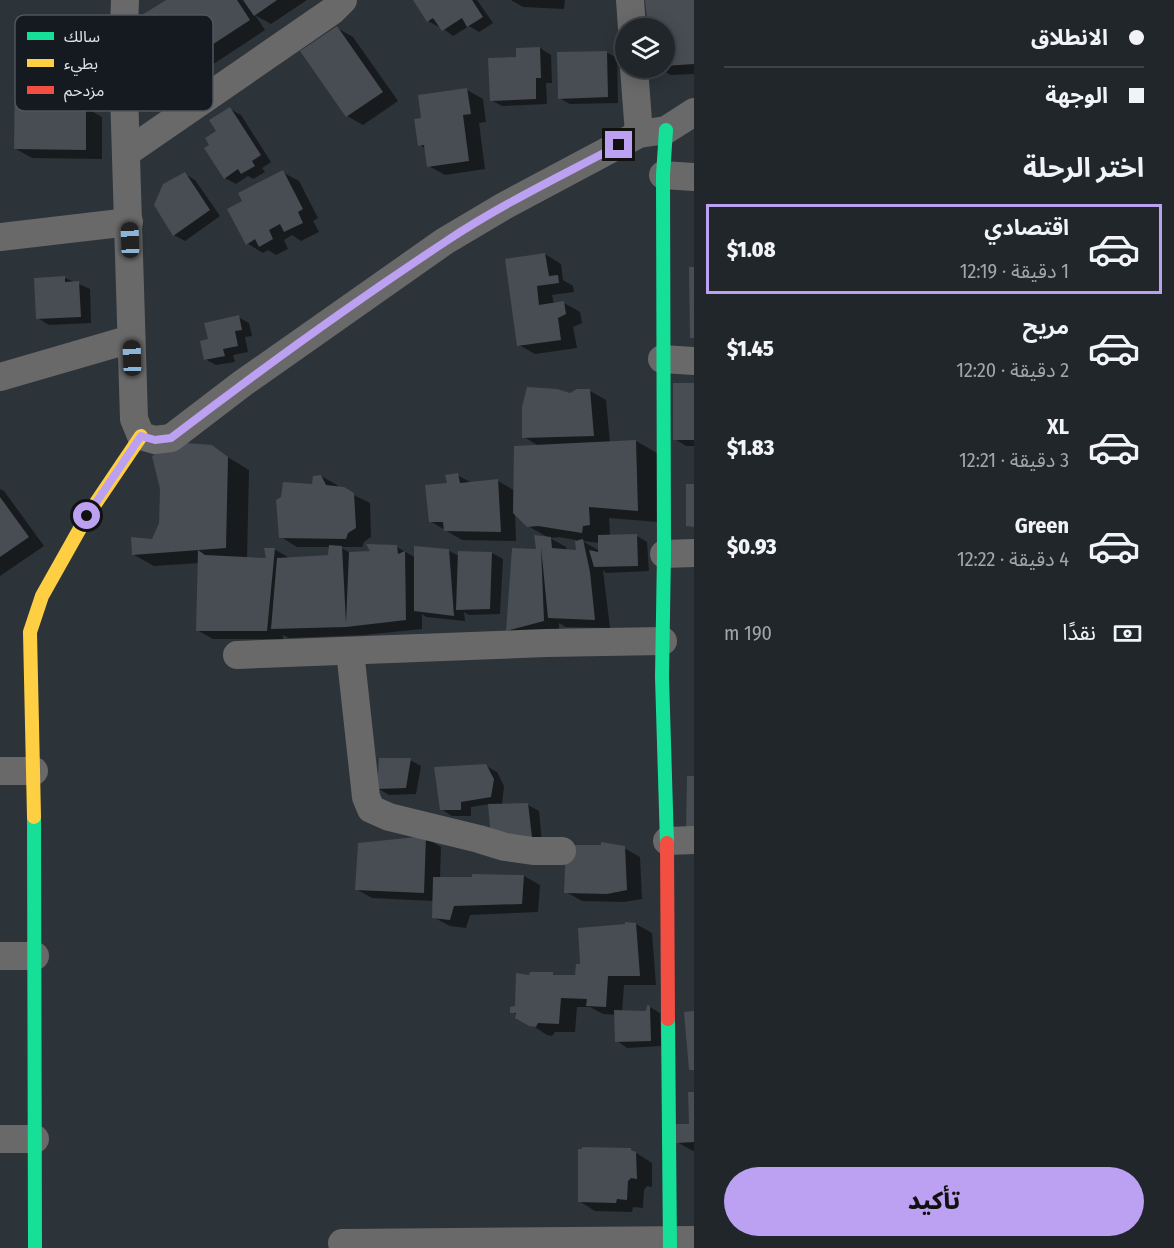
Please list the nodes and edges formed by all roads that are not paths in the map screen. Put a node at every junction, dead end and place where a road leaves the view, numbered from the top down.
1 (125, 0) edge
2 (343, 0) edge
3 (630, 0) edge
4 (124, 15) edge
5 (631, 18) edge
6 (637, 78) edge
7 (213, 93) edge
8 (125, 111) edge
9 (187, 111) edge
10 (694, 112) edge
11 (652, 132) junction
12 (126, 153) junction
13 (663, 175) junction
14 (694, 177) edge
15 (129, 222) junction
16 (0, 237) edge
17 (131, 339) junction
18 (662, 359) junction
19 (694, 360) edge
20 (0, 376) edge
21 (141, 436) junction
22 (664, 554) junction
23 (694, 554) edge
24 (663, 641) junction
25 (350, 651) junction
26 (237, 655) dead end
27 (0, 771) edge
28 (34, 771) junction
29 (681, 840) edge
30 (562, 851) dead end
31 (0, 956) edge
32 (35, 956) junction
33 (0, 1139) edge
34 (35, 1139) junction
35 (678, 1242) edge
36 (342, 1244) dead end
37 (35, 1248) edge

1 - 4 street
2 - 7 street
3 - 5 street
6 - 11 street
8 - 12 street
9 - 12 street
10 - 11 street
11 - 13 street
11 - 21 street
12 - 15 street
13 - 14 street
13 - 18 street
15 - 16 street
15 - 17 street
17 - 20 street
17 - 21 street
18 - 19 street
18 - 22 street
21 - 28 street
22 - 23 street
22 - 24 street
24 - 25 street
24 - 29 street
25 - 26 street
25 - 30 street
27 - 28 street
28 - 32 street
29 - 35 street
31 - 32 street
32 - 34 street
33 - 34 street
34 - 37 street
35 - 36 street

